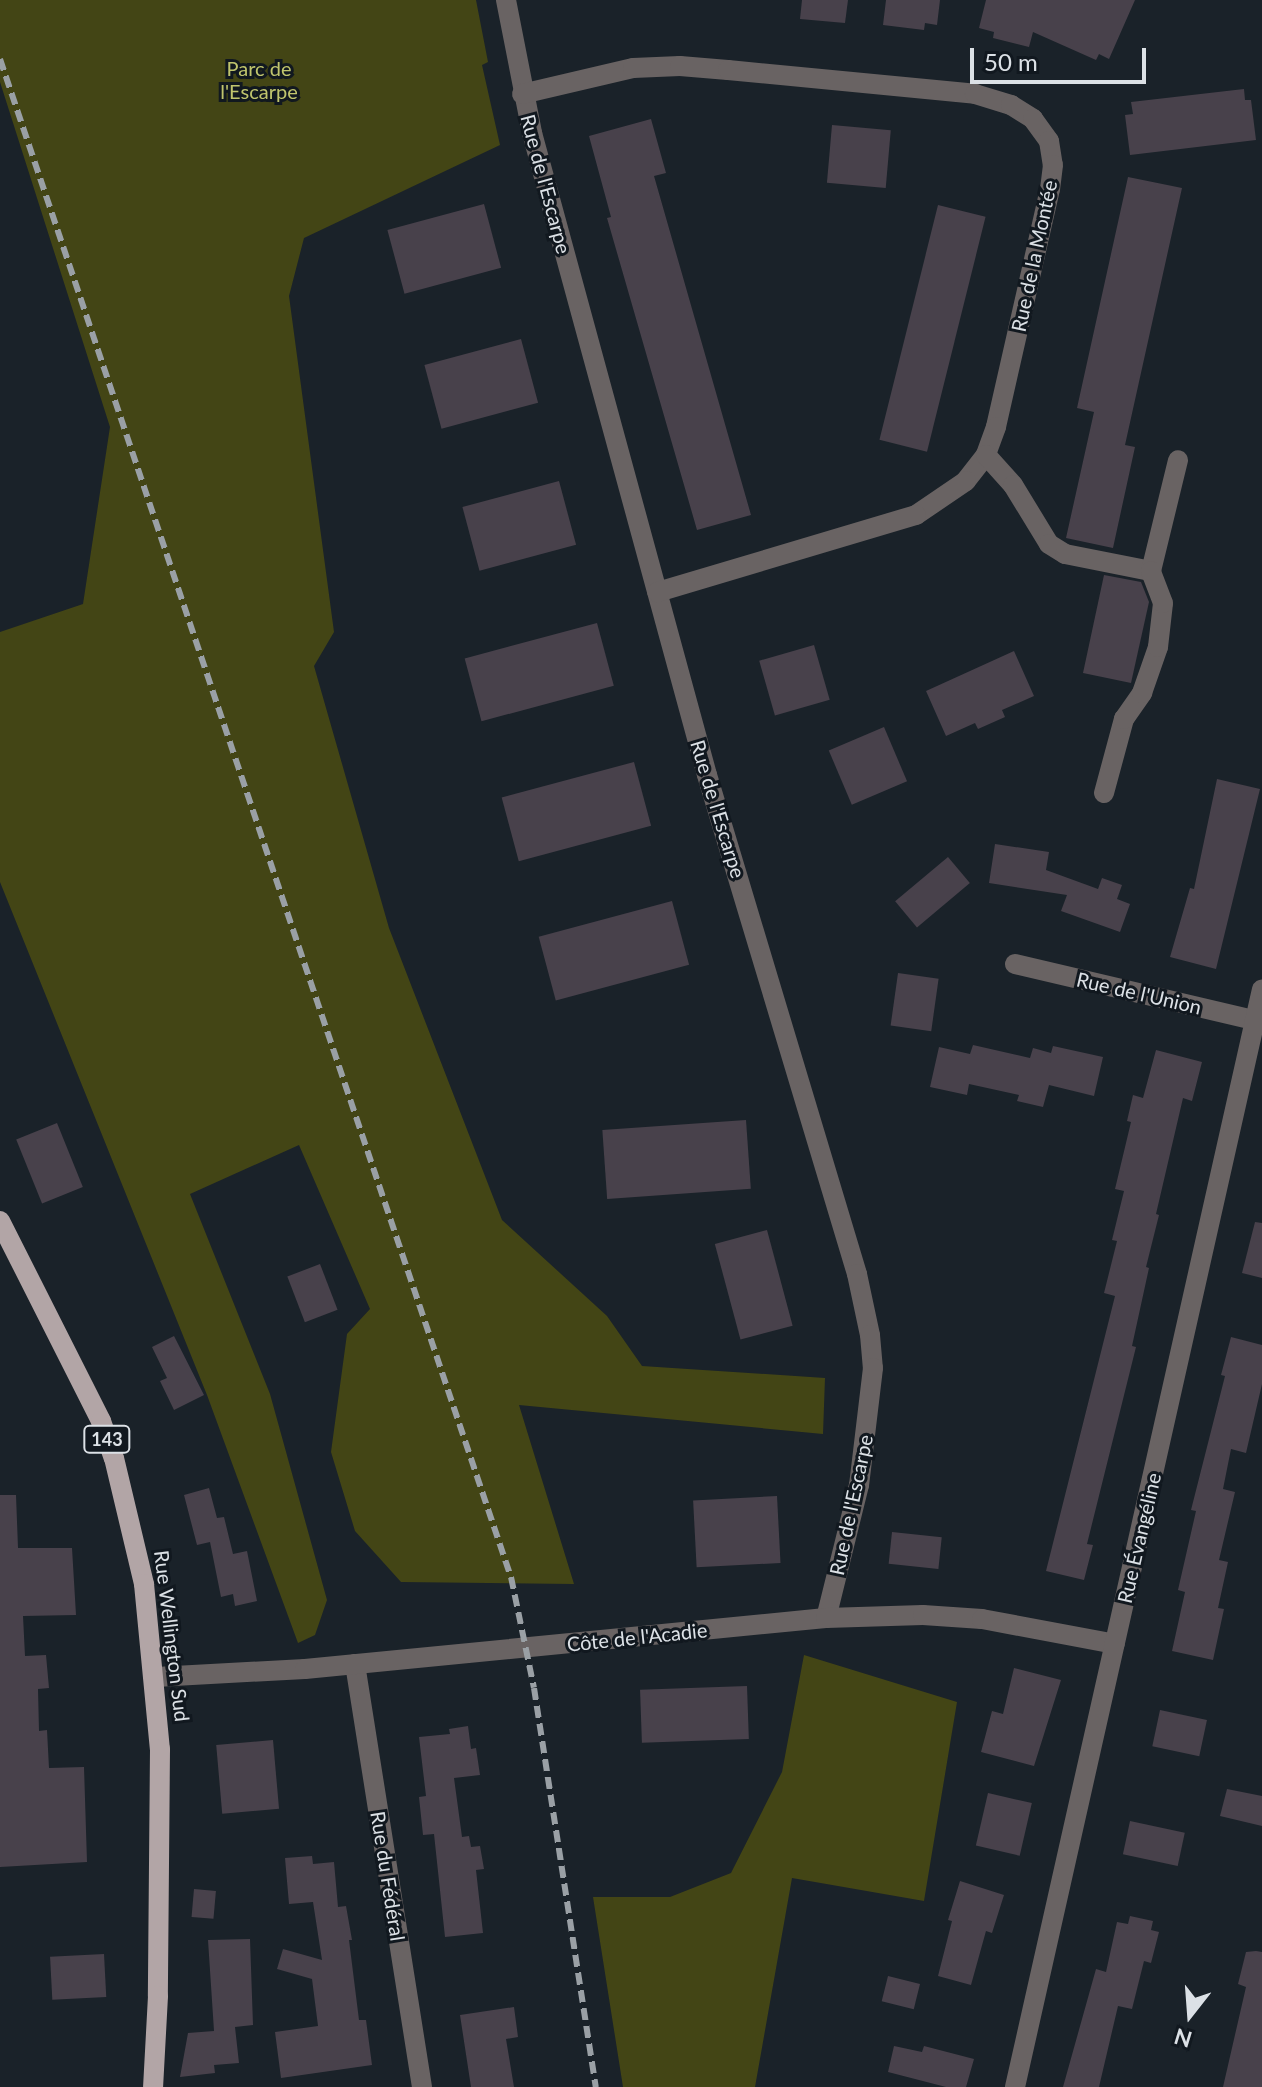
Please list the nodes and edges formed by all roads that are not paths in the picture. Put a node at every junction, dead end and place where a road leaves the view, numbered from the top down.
1 (506, 0) edge
2 (522, 94) junction
3 (986, 455) junction
4 (1178, 460) dead end
5 (1151, 571) junction
6 (657, 592) junction
7 (1104, 793) dead end
8 (1015, 964) dead end
9 (1262, 989) edge
10 (1258, 1021) edge
11 (0, 1221) edge
12 (826, 1618) junction
13 (1115, 1644) junction
14 (355, 1664) junction
15 (156, 1677) junction
16 (153, 2087) edge
17 (422, 2087) edge
18 (1015, 2087) edge

1 - 2 street, Rue de l'Escarpe
2 - 3 street, Rue de la Montée
2 - 6 street, Rue de l'Escarpe
3 - 5 street
3 - 6 street, Rue de la Montée
4 - 5 street
5 - 7 street
6 - 12 street, Rue de l'Escarpe
8 - 10 street, Rue de l'Union
9 - 10 street, Rue Évangéline
10 - 13 street, Rue Évangéline
11 - 15 main road, Rue Wellington Sud / 143
12 - 13 street, Côte de l'Acadie
12 - 14 street, Côte de l'Acadie
13 - 18 street, Rue Évangéline
14 - 15 street, Côte de l'Acadie
14 - 17 street, Rue du Fédéral
15 - 16 main road, Rue Wellington Sud / 143

